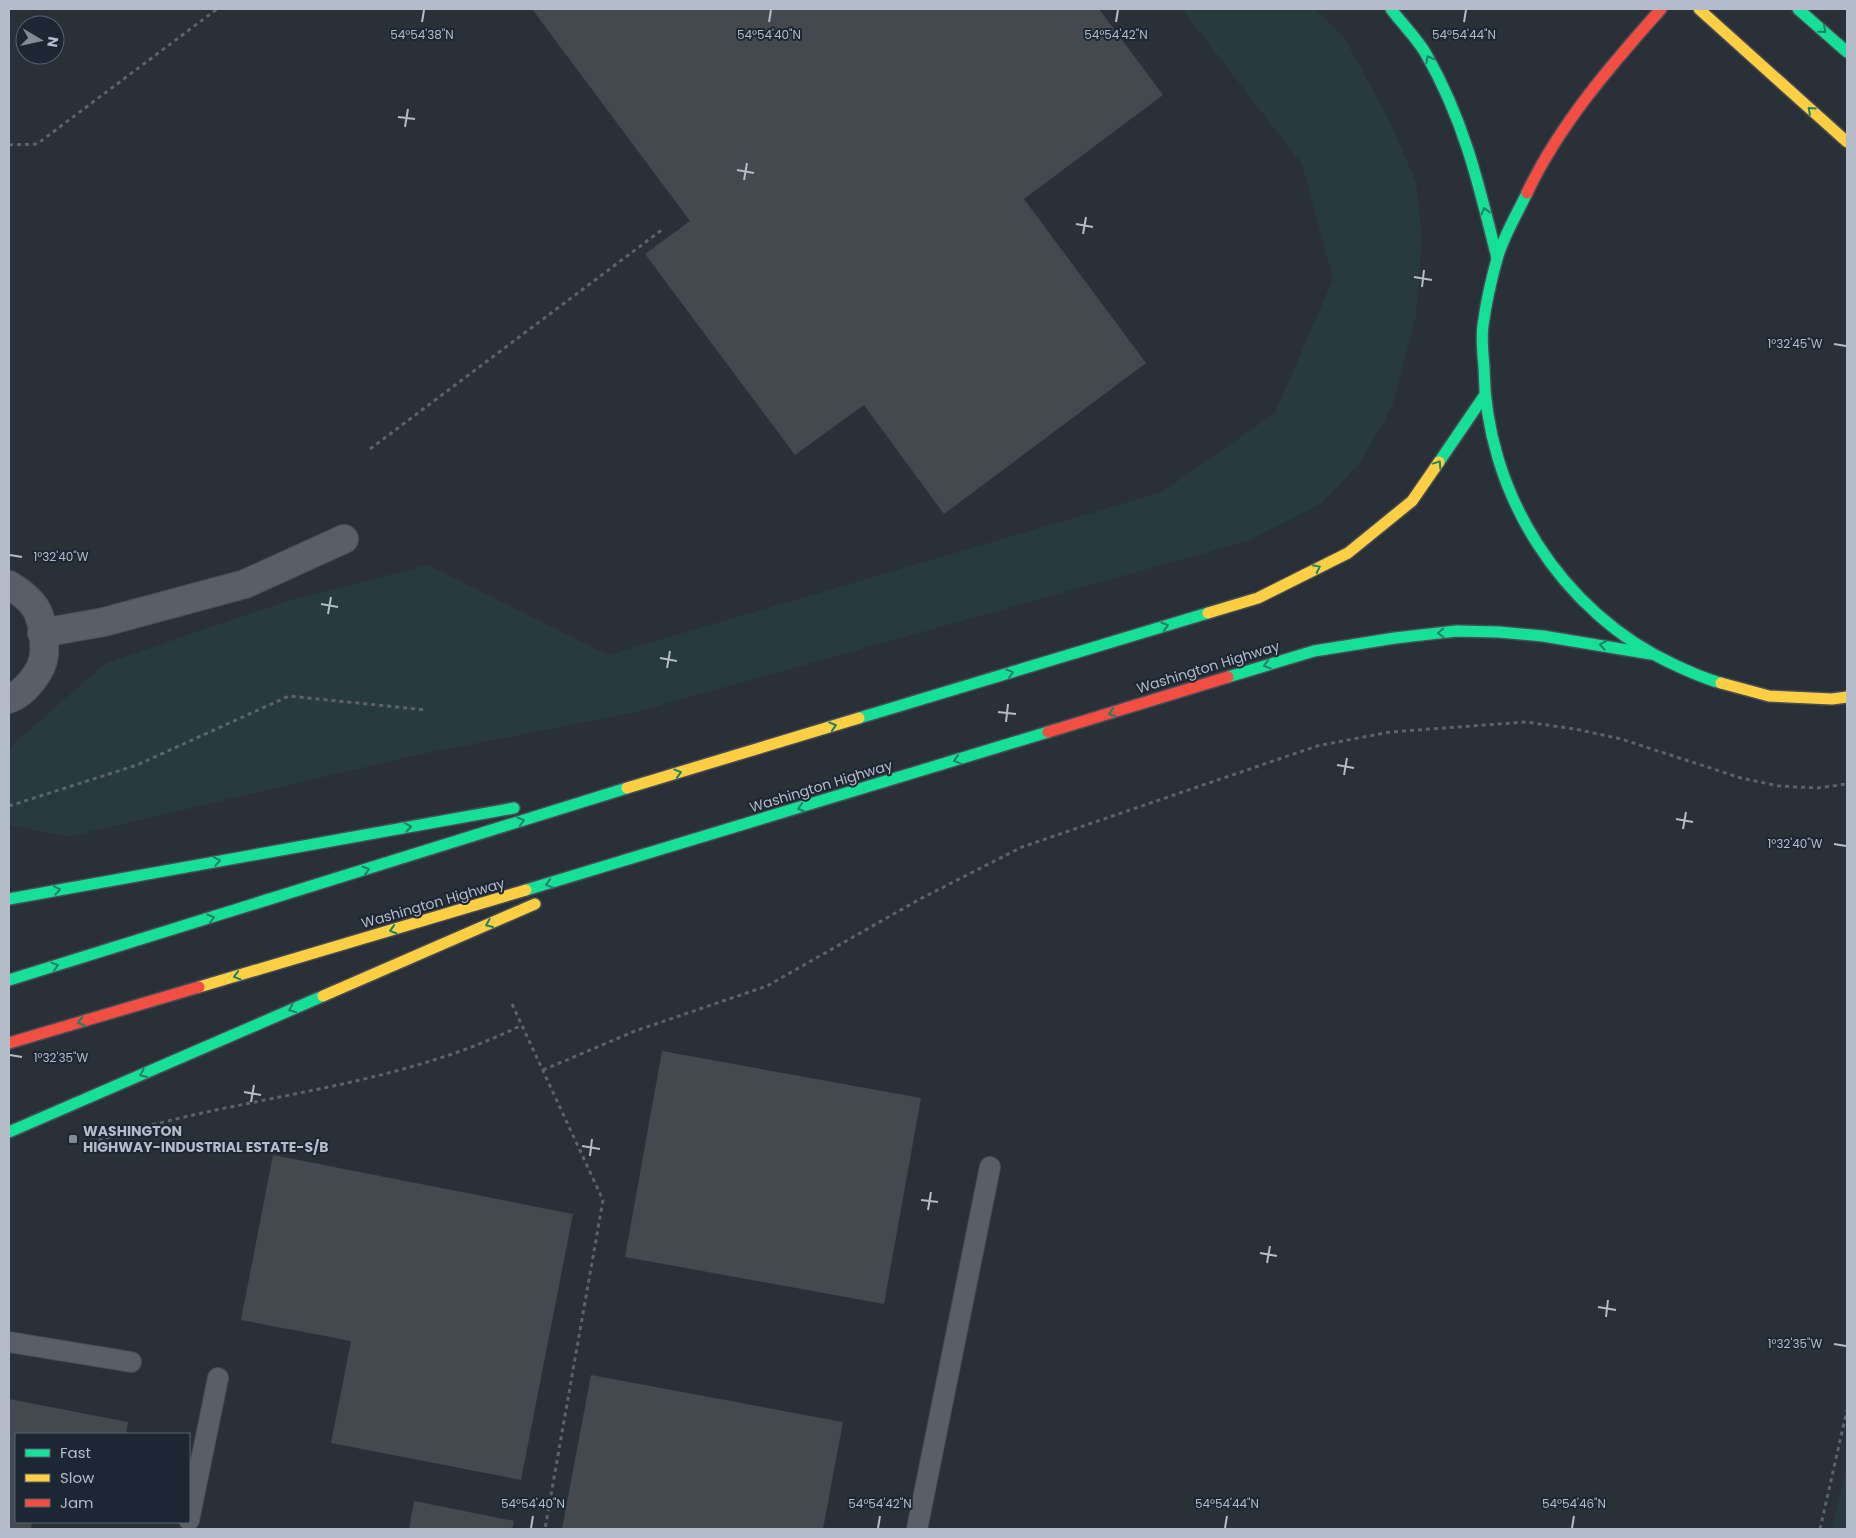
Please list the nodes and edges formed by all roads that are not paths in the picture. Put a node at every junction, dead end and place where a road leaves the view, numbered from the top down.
1 (1391, 9) edge
2 (1662, 9) edge
3 (1699, 9) edge
4 (1798, 9) edge
5 (1847, 52) edge
6 (1847, 142) edge
7 (1497, 258) junction
8 (1484, 396) junction
9 (344, 539) dead end
10 (9, 585) edge
11 (42, 633) junction
12 (1651, 654) junction
13 (1847, 697) edge
14 (9, 699) edge
15 (631, 787) junction
16 (646, 856) junction
17 (564, 891) dead end
18 (9, 899) edge
19 (546, 899) dead end
20 (9, 980) edge
21 (9, 1044) edge
22 (9, 1132) edge
23 (990, 1167) dead end
24 (9, 1342) edge
25 (131, 1362) dead end
26 (218, 1378) dead end
27 (190, 1516) edge
28 (917, 1529) edge

7 -> 1 main road
2 - 7 main road
6 -> 3 main road
4 -> 5 main road
7 - 8 main road
8 - 12 main road
15 -> 8 main road
9 - 11 street
10 - 11 street
11 - 14 street
12 - 13 main road
12 -> 16 main road, Washington Highway
18 -> 15 main road
20 -> 15 main road
16 - 17 main road
16 -> 21 main road, Washington Highway
19 -> 22 main road
23 - 28 lane
24 - 25 lane
26 - 27 lane

